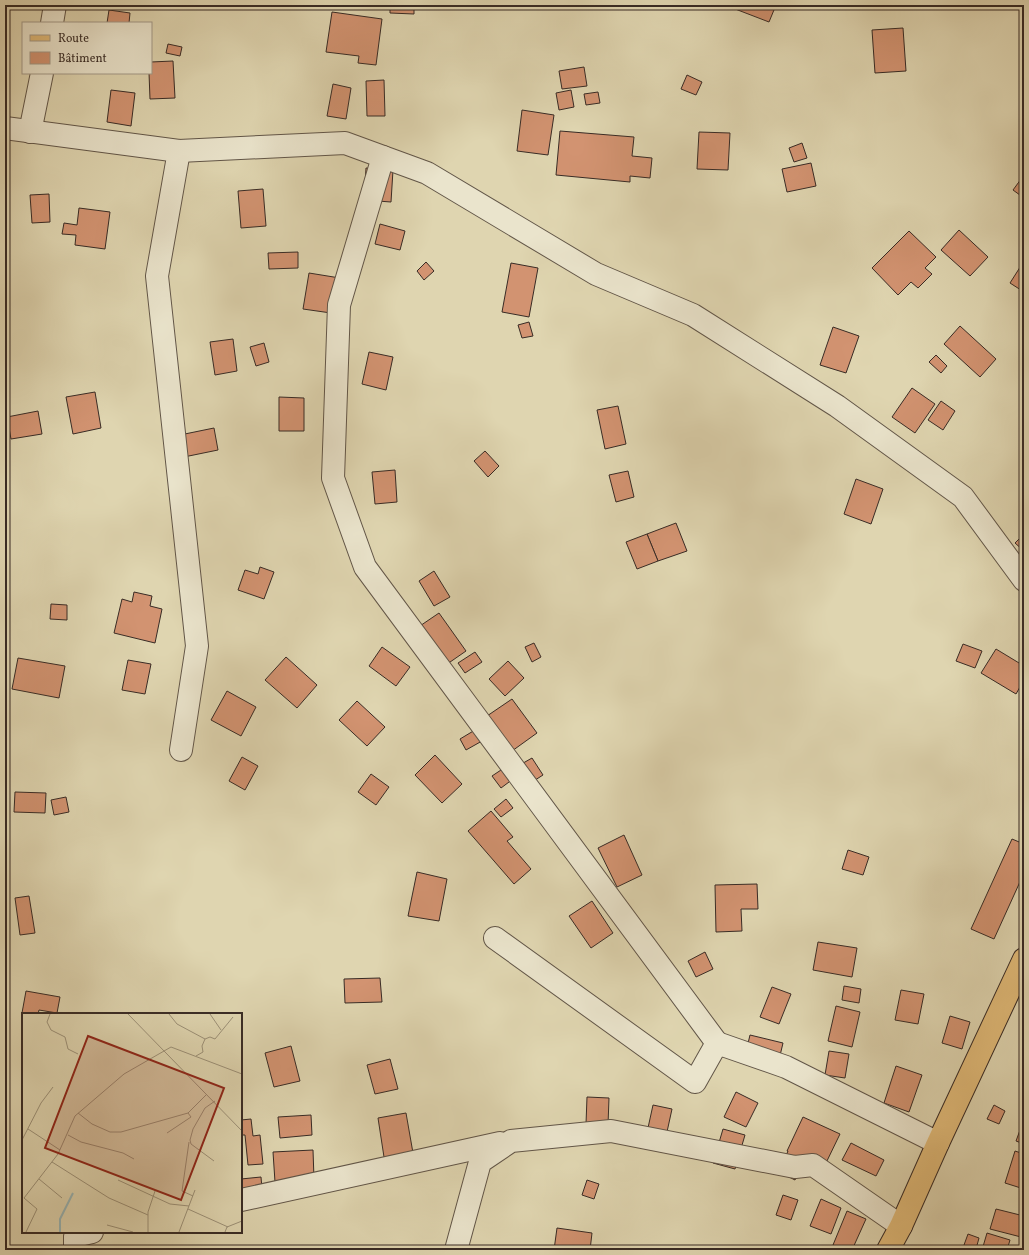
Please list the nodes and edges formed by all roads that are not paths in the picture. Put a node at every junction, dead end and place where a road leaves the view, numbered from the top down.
1 (55, 5) edge
2 (52, 22) edge
3 (42, 74) edge
4 (5, 128) edge
5 (30, 132) junction
6 (179, 151) junction
7 (383, 157) junction
8 (1024, 580) edge
9 (181, 750) dead end
10 (494, 938) dead end
11 (1024, 959) edge
12 (717, 1043) junction
13 (511, 1141) junction
14 (938, 1143) junction
15 (242, 1200) edge
16 (901, 1226) junction
17 (88, 1233) edge
18 (75, 1250) edge
19 (456, 1250) edge
20 (888, 1250) edge

1 - 2 street
3 - 5 street
4 - 5 street
5 - 6 street
6 - 7 street
6 - 9 street
7 - 8 street
7 - 12 street
10 - 12 street
11 - 14 main road
12 - 14 street
13 - 15 street
13 - 16 street
13 - 19 street
14 - 16 main road
16 - 20 main road
17 - 18 street

